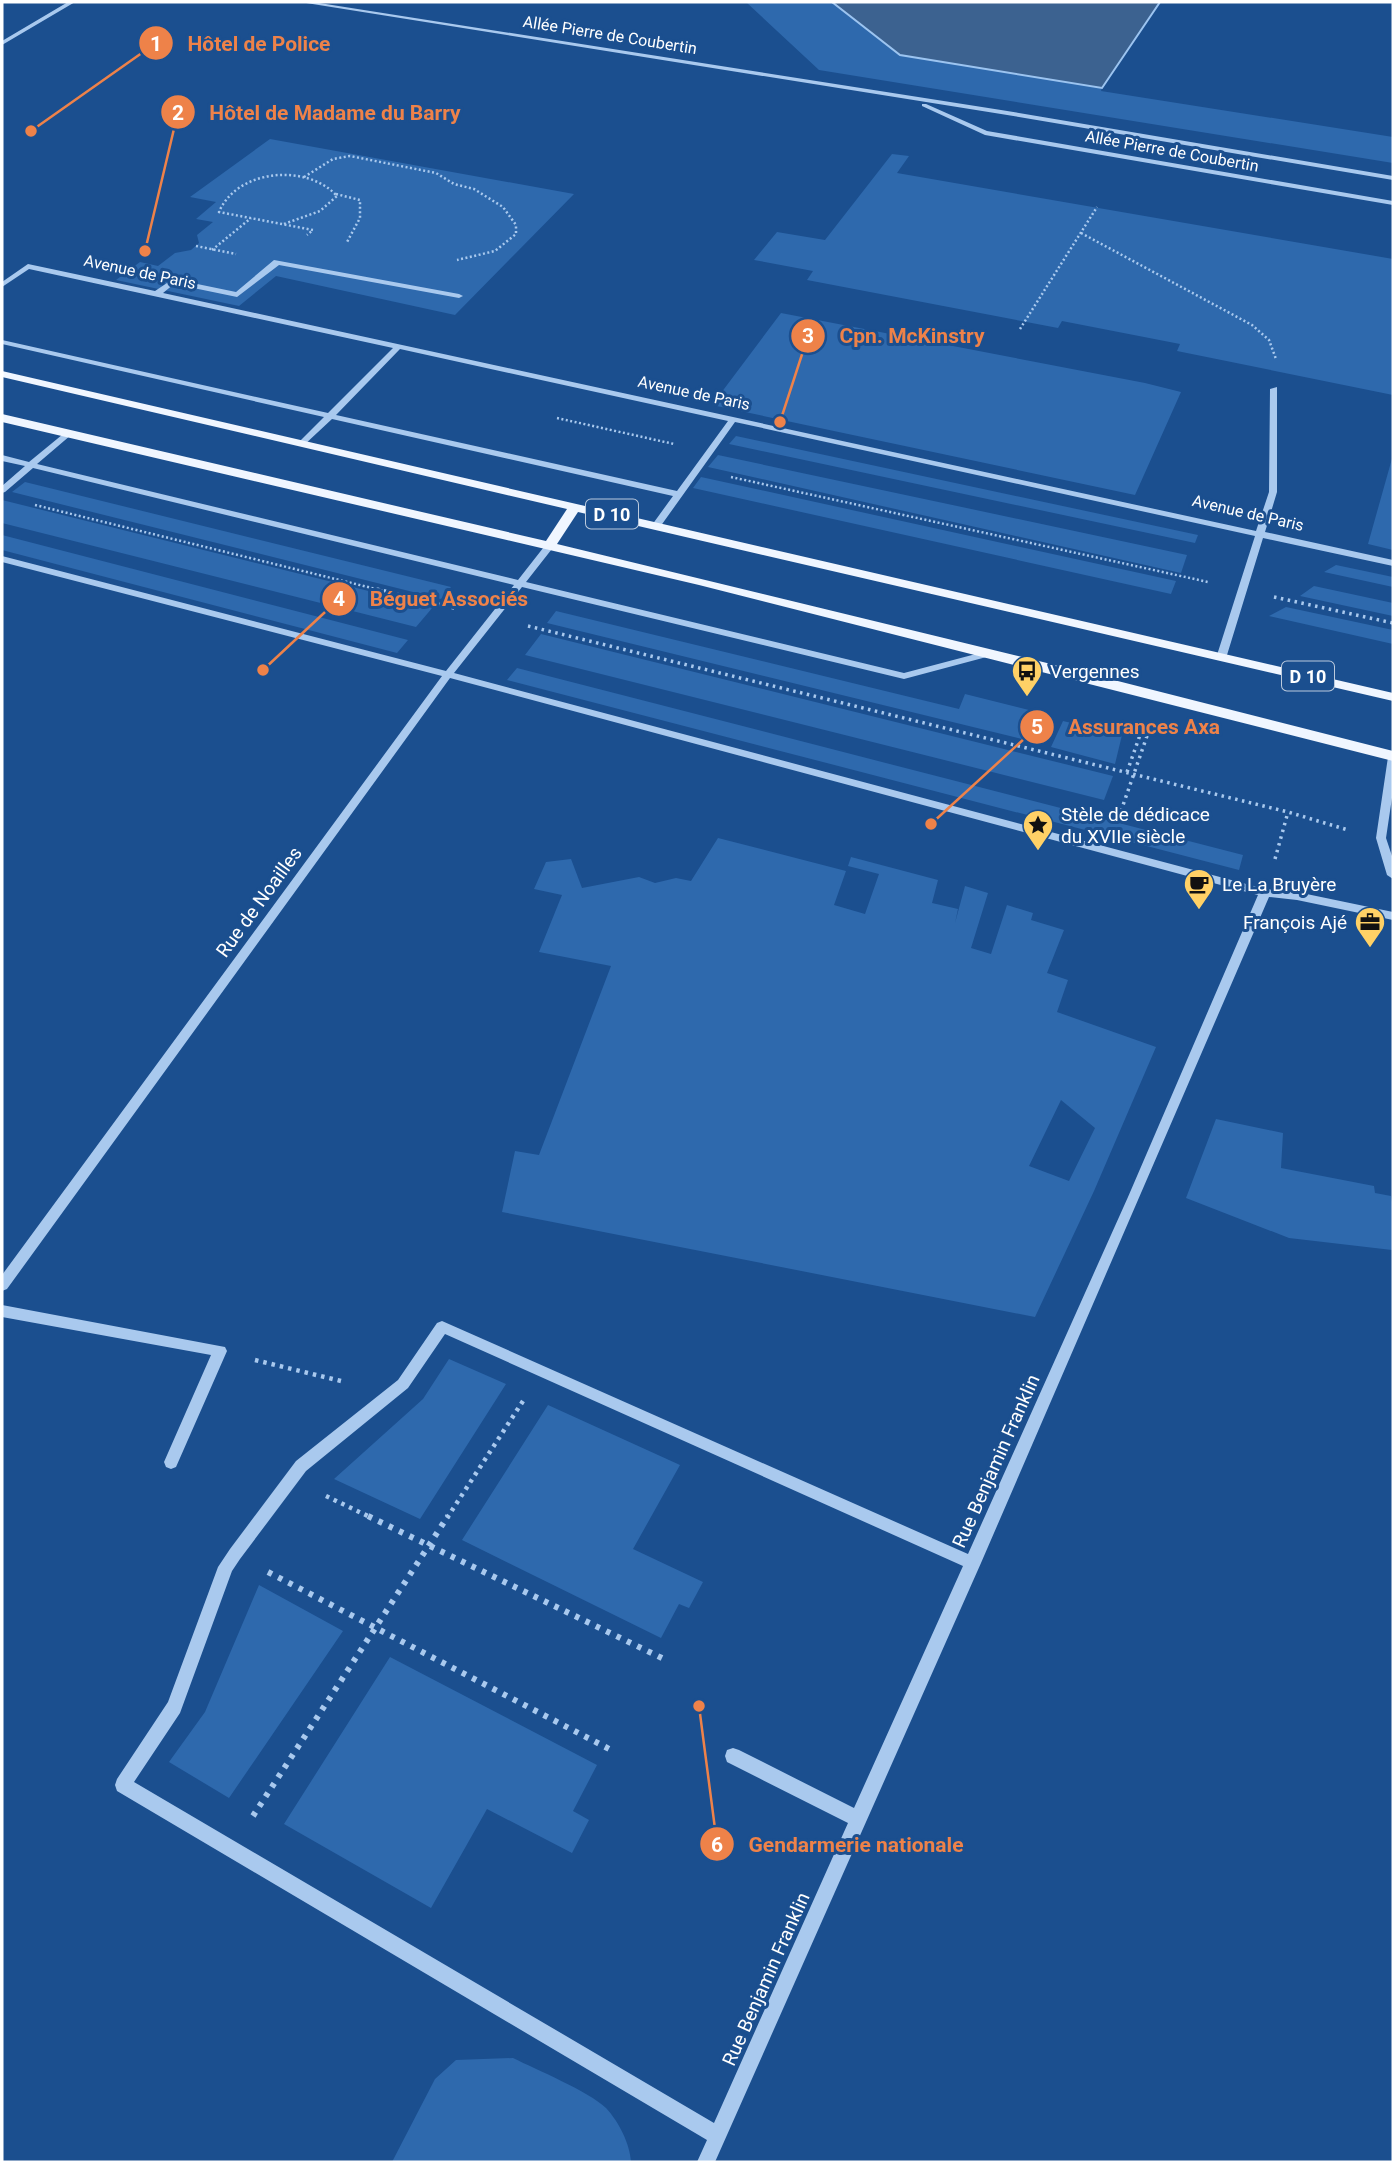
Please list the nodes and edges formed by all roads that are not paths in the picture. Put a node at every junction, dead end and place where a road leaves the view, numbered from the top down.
1 (72, 2) edge
2 (303, 2) edge
3 (368, 2) edge
4 (318, 3) edge
5 (355, 10) junction
6 (2, 43) edge
7 (912, 99) junction
8 (1393, 178) edge
9 (1393, 203) edge
10 (2, 285) edge
11 (157, 294) junction
12 (459, 296) dead end
13 (2, 342) edge
14 (398, 346) junction
15 (2, 374) edge
16 (1274, 390) road end
17 (329, 415) junction
18 (2, 418) edge
19 (733, 419) junction
20 (68, 433) junction
21 (303, 443) junction
22 (2, 458) edge
23 (32, 465) junction
24 (2, 490) edge
25 (677, 494) junction
26 (575, 506) junction
27 (657, 525) junction
28 (1259, 533) junction
29 (550, 545) junction
30 (1348, 553) joint
31 (2, 559) edge
32 (1393, 563) edge
33 (516, 584) junction
34 (991, 653) junction
35 (1222, 655) junction
36 (447, 674) junction
37 (1393, 697) edge
38 (1393, 757) edge
39 (1393, 875) edge
40 (1265, 893) junction
41 (1393, 916) edge
42 (2, 1285) edge
43 (2, 1311) edge
44 (171, 1462) dead end
45 (972, 1563) junction
46 (733, 1756) dead end
47 (858, 1819) junction
48 (663, 2104) joint
49 (718, 2136) junction
50 (706, 2162) edge

1 - 6 street
2 - 4 street, Allée Pierre de Coubertin
3 - 5 street
4 - 5 street, Allée Pierre de Coubertin
5 - 7 street, Allée Pierre de Coubertin
7 - 8 street, Allée Pierre de Coubertin
7 - 9 street, Allée Pierre de Coubertin
10 - 11 street, Avenue de Paris
11 - 12 street
11 - 14 street, Avenue de Paris
13 - 17 street
14 - 17 street
14 - 19 street, Avenue de Paris
15 - 21 main road, D 10
16 - 28 street
17 - 21 street
17 - 25 street
18 - 20 main road, D 10
19 - 25 street
19 - 28 street, Avenue de Paris
20 - 23 street
20 - 29 main road, D 10
21 - 26 main road, D 10
22 - 23 street
23 - 24 street
23 - 33 street
25 - 27 street
26 - 27 main road, D 10
26 - 29 main road, D 10
27 - 35 main road, D 10
28 - 30 street, Avenue de Paris
28 - 35 street
29 - 33 street, Rue de Noailles
29 - 34 main road, D 10
30 - 32 street, Avenue de Paris
31 - 36 street
33 - 34 street
33 - 36 street, Rue de Noailles
34 - 38 main road, D 10
35 - 37 main road, D 10
36 - 40 street
36 - 42 street, Rue de Noailles
38 - 39 street
40 - 41 street
40 - 45 street, Rue Benjamin Franklin
43 - 44 street
45 - 47 street, Rue Benjamin Franklin
45 - 48 street
46 - 47 street
47 - 49 street, Rue Benjamin Franklin
48 - 49 street
49 - 50 street, Rue Benjamin Franklin

